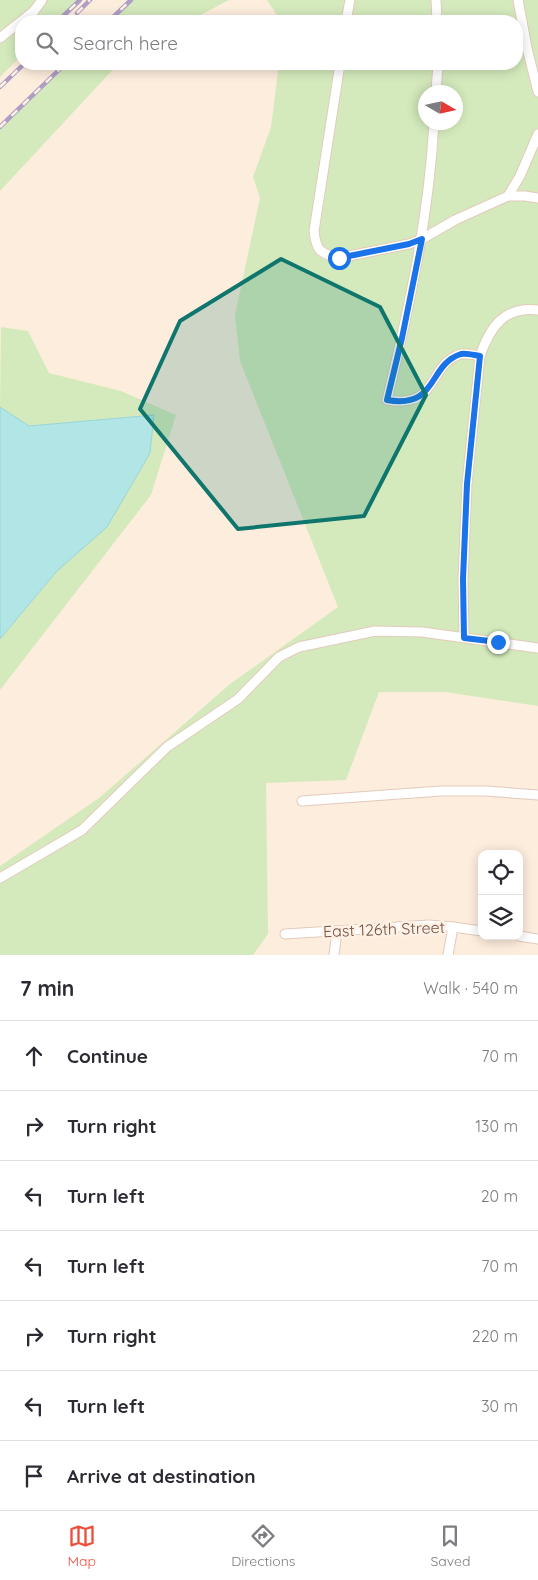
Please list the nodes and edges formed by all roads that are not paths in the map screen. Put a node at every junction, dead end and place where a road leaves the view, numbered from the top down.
1 (42, 0) edge
2 (350, 0) edge
3 (436, 0) edge
4 (518, 0) edge
5 (29, 15) edge
6 (347, 15) edge
7 (437, 15) edge
8 (521, 15) edge
9 (15, 26) edge
10 (523, 27) edge
11 (0, 38) edge
12 (339, 70) edge
13 (438, 70) edge
14 (436, 85) edge
15 (538, 92) edge
16 (434, 130) edge
17 (538, 134) edge
18 (508, 196) junction
19 (538, 198) edge
20 (422, 239) junction
21 (538, 310) edge
22 (480, 356) junction
23 (464, 638) junction
24 (538, 648) edge
25 (538, 795) edge
26 (302, 801) dead end
27 (0, 878) edge
28 (452, 926) junction
29 (478, 930) edge
30 (337, 931) junction
31 (285, 934) dead end
32 (523, 937) edge
33 (538, 939) edge
34 (334, 955) edge
35 (448, 955) edge

1 - 5 street
2 - 6 street
3 - 7 street
4 - 8 street
9 - 11 street
10 - 15 street
12 - 20 street
13 - 14 street
16 - 20 street
17 - 18 street
18 - 19 street
18 - 20 street
20 - 22 street
21 - 22 street
22 - 23 street
23 - 24 street
23 - 27 street
25 - 26 street
28 - 29 street, East 126th Street
28 - 30 street, East 126th Street
28 - 35 street
30 - 31 street, East 126th Street
30 - 34 street
32 - 33 street

